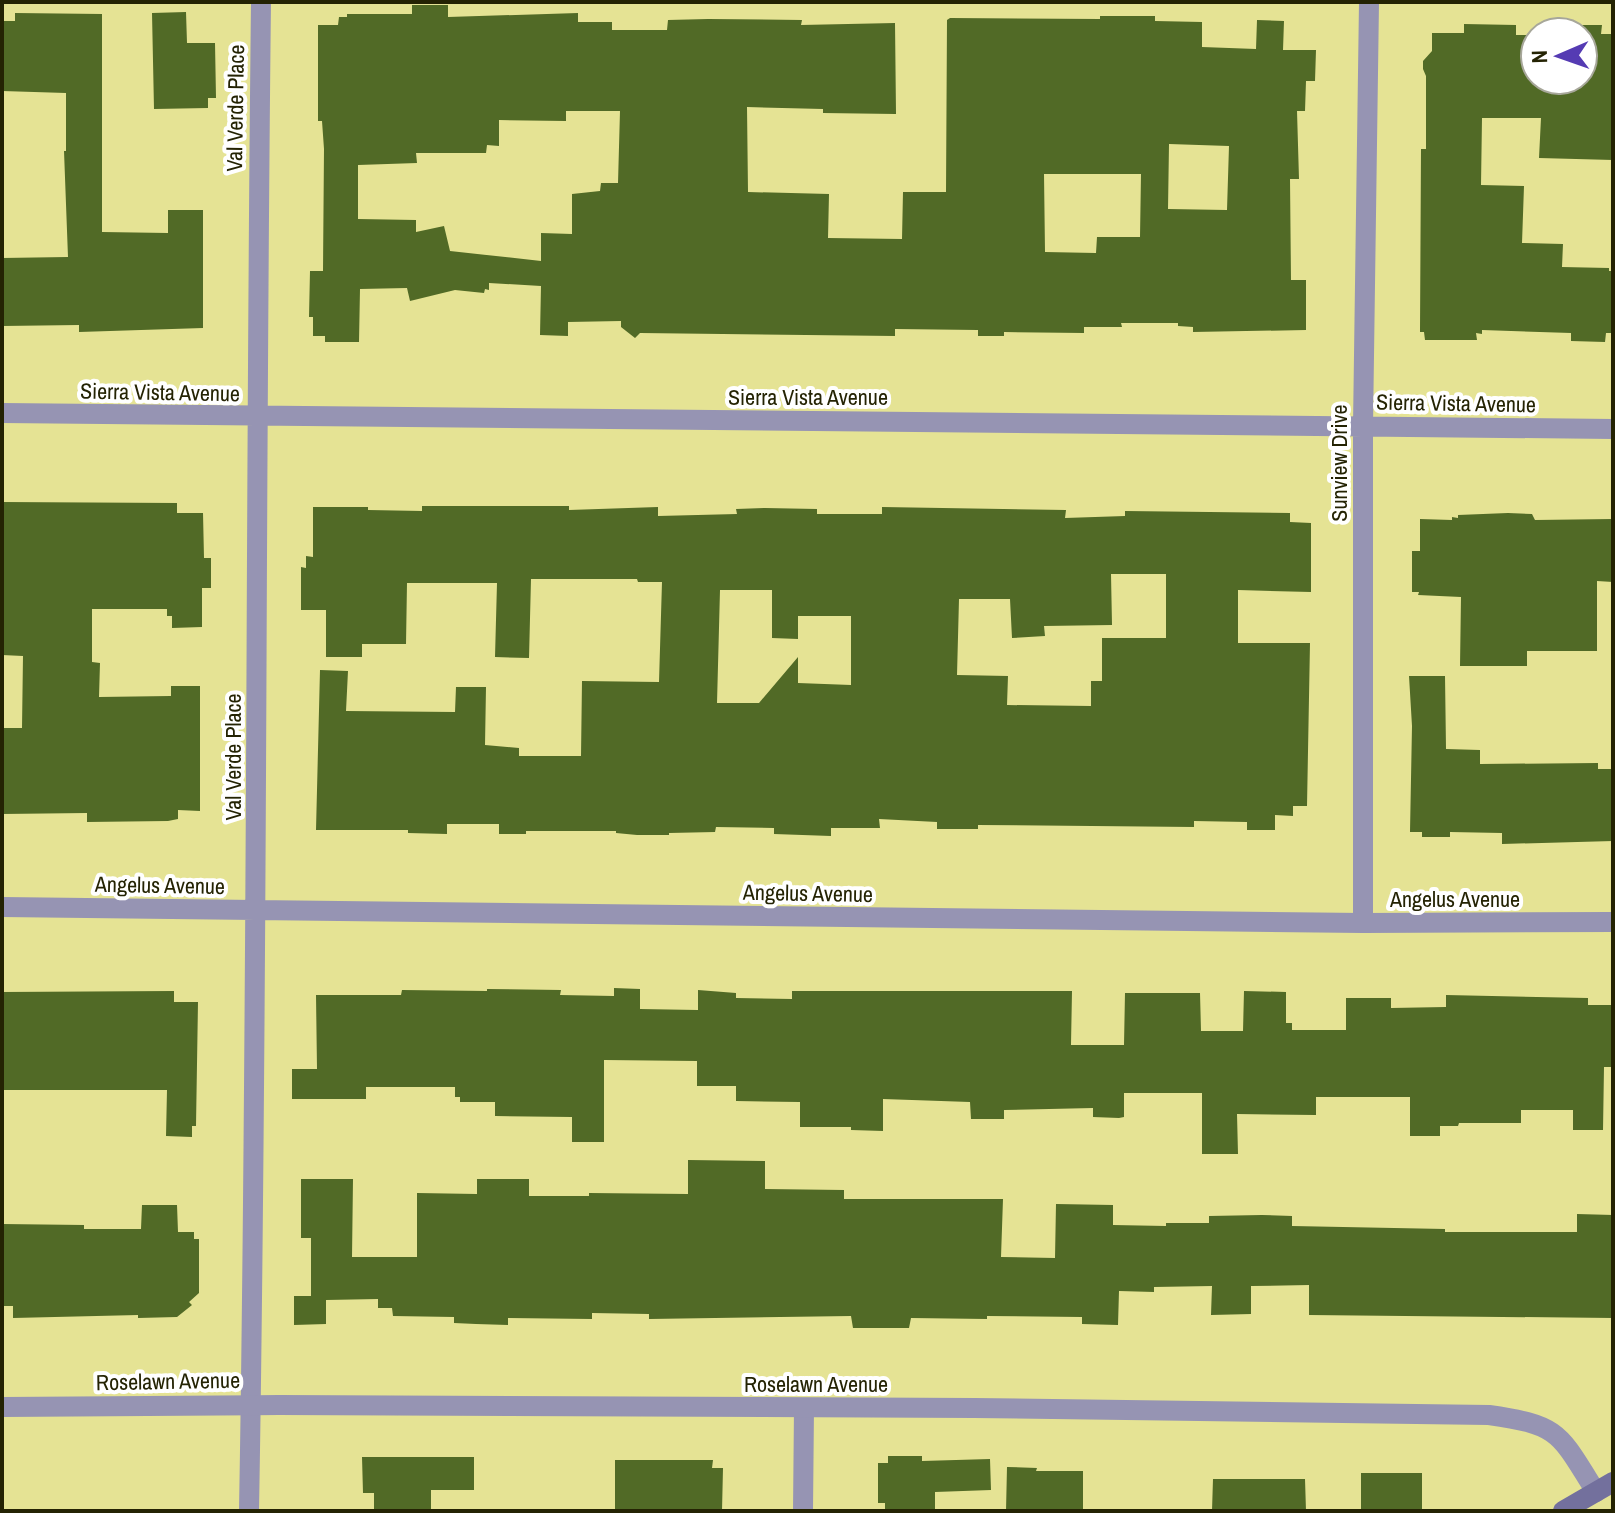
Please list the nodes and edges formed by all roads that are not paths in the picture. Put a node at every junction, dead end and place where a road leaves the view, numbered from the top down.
1 (261, 2) edge
2 (1369, 2) edge
3 (2, 413) edge
4 (256, 417) junction
5 (1363, 426) junction
6 (1613, 429) edge
7 (2, 907) edge
8 (257, 910) junction
9 (1613, 922) edge
10 (1363, 923) junction
11 (251, 1405) junction
12 (2, 1407) edge
13 (804, 1408) junction
14 (1605, 1487) edge
15 (249, 1511) edge
16 (803, 1511) edge
17 (1563, 1511) edge

1 - 4 street, Val Verde Place
2 - 5 street, Sunview Drive
3 - 4 street, Sierra Vista Avenue
4 - 5 street, Sierra Vista Avenue
4 - 8 street, Val Verde Place
5 - 6 street, Sierra Vista Avenue
5 - 10 street, Sunview Drive
7 - 8 street, Angelus Avenue
8 - 10 street, Angelus Avenue
8 - 11 street, Val Verde Place
9 - 10 street, Angelus Avenue
11 - 12 street, Roselawn Avenue
11 - 13 street, Roselawn Avenue
11 - 15 street, Val Verde Place
13 - 14 street, Roselawn Avenue
13 - 16 street
14 - 17 main road

